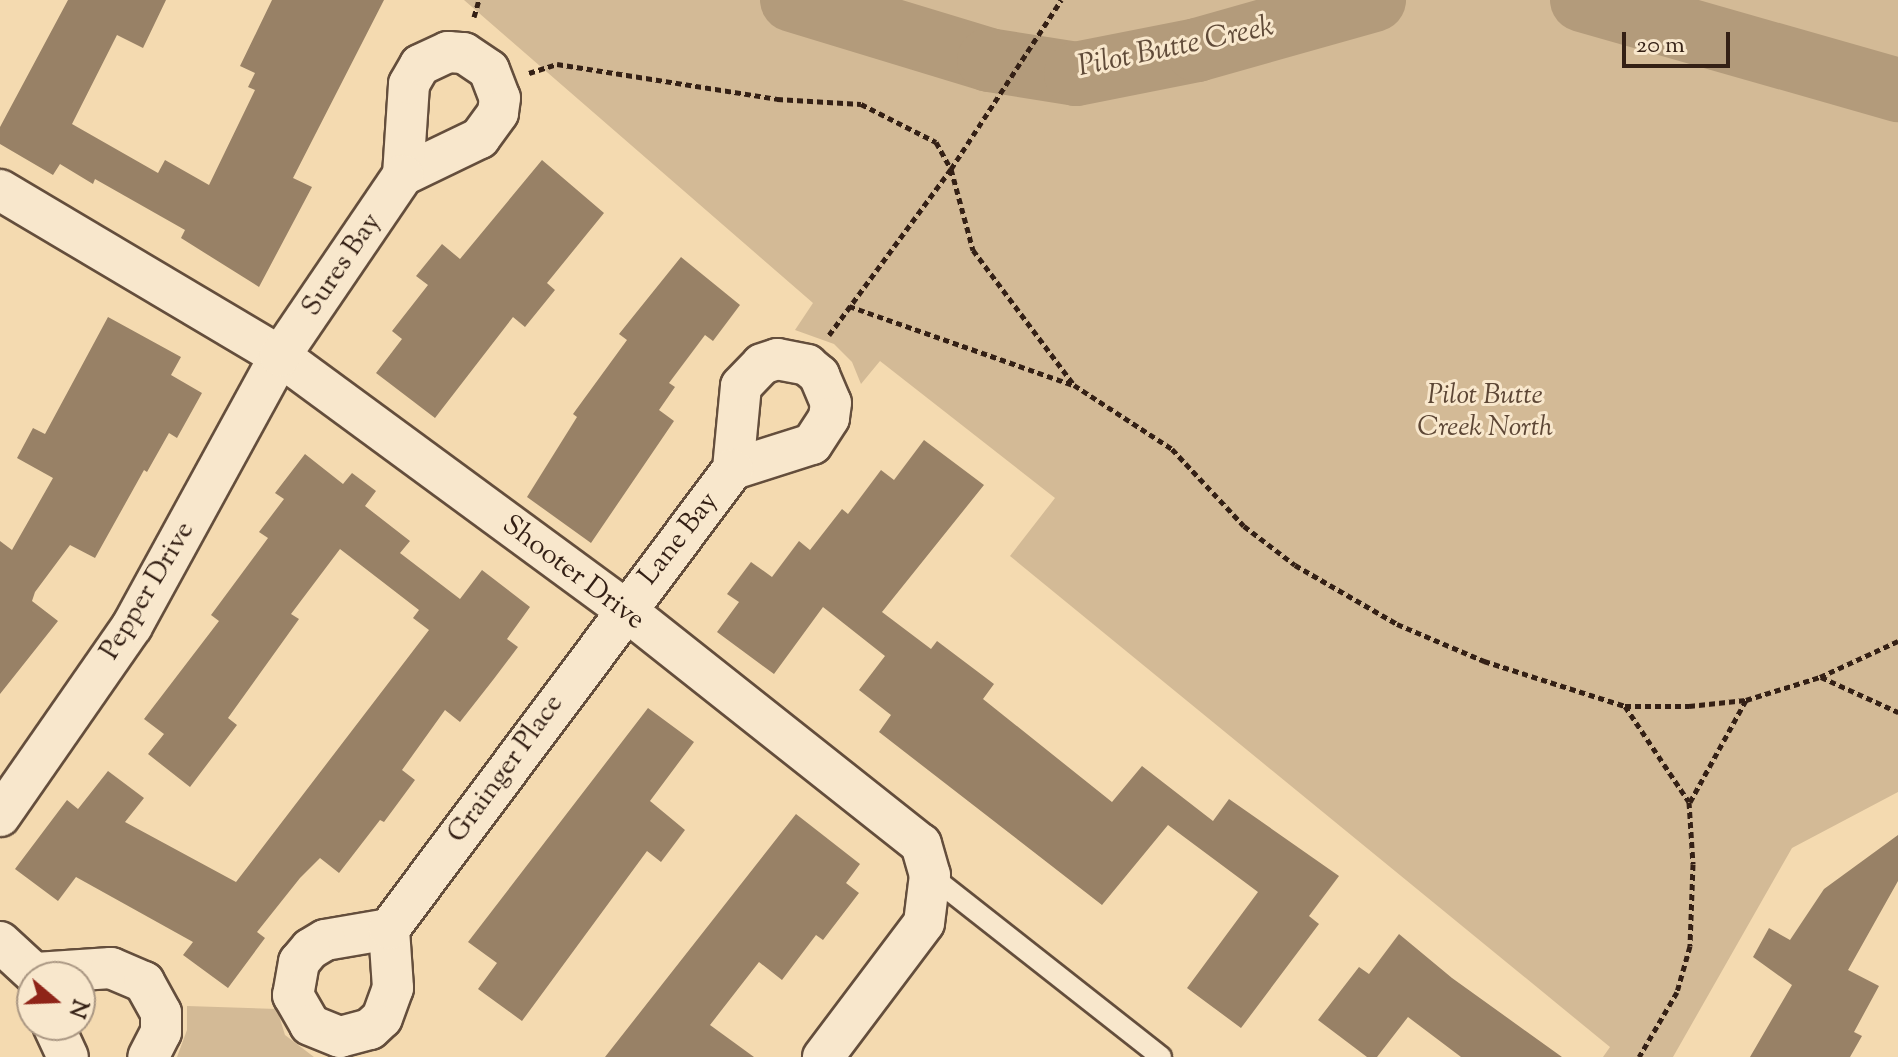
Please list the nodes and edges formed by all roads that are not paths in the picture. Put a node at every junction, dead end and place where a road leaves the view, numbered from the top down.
1 (403, 175) junction
2 (0, 190) edge
3 (280, 356) junction
4 (733, 469) junction
5 (624, 609) junction
6 (0, 816) edge
7 (930, 875) junction
8 (389, 929) dead end
9 (0, 942) edge
10 (21, 961) edge
11 (96, 969) edge
12 (148, 1057) edge
13 (823, 1057) edge
14 (1161, 1057) edge

1 - 1 street
1 - 3 street, Sures Bay
2 - 3 street, Shooter Drive
3 - 5 street, Shooter Drive
3 - 6 street, Pepper Drive
4 - 4 street, Lane Bay
4 - 5 street, Lane Bay
5 - 7 street, Shooter Drive
5 - 8 street, Grainger Place
7 - 13 street, Shooter Drive
7 - 14 lane
9 - 10 street
11 - 12 street

